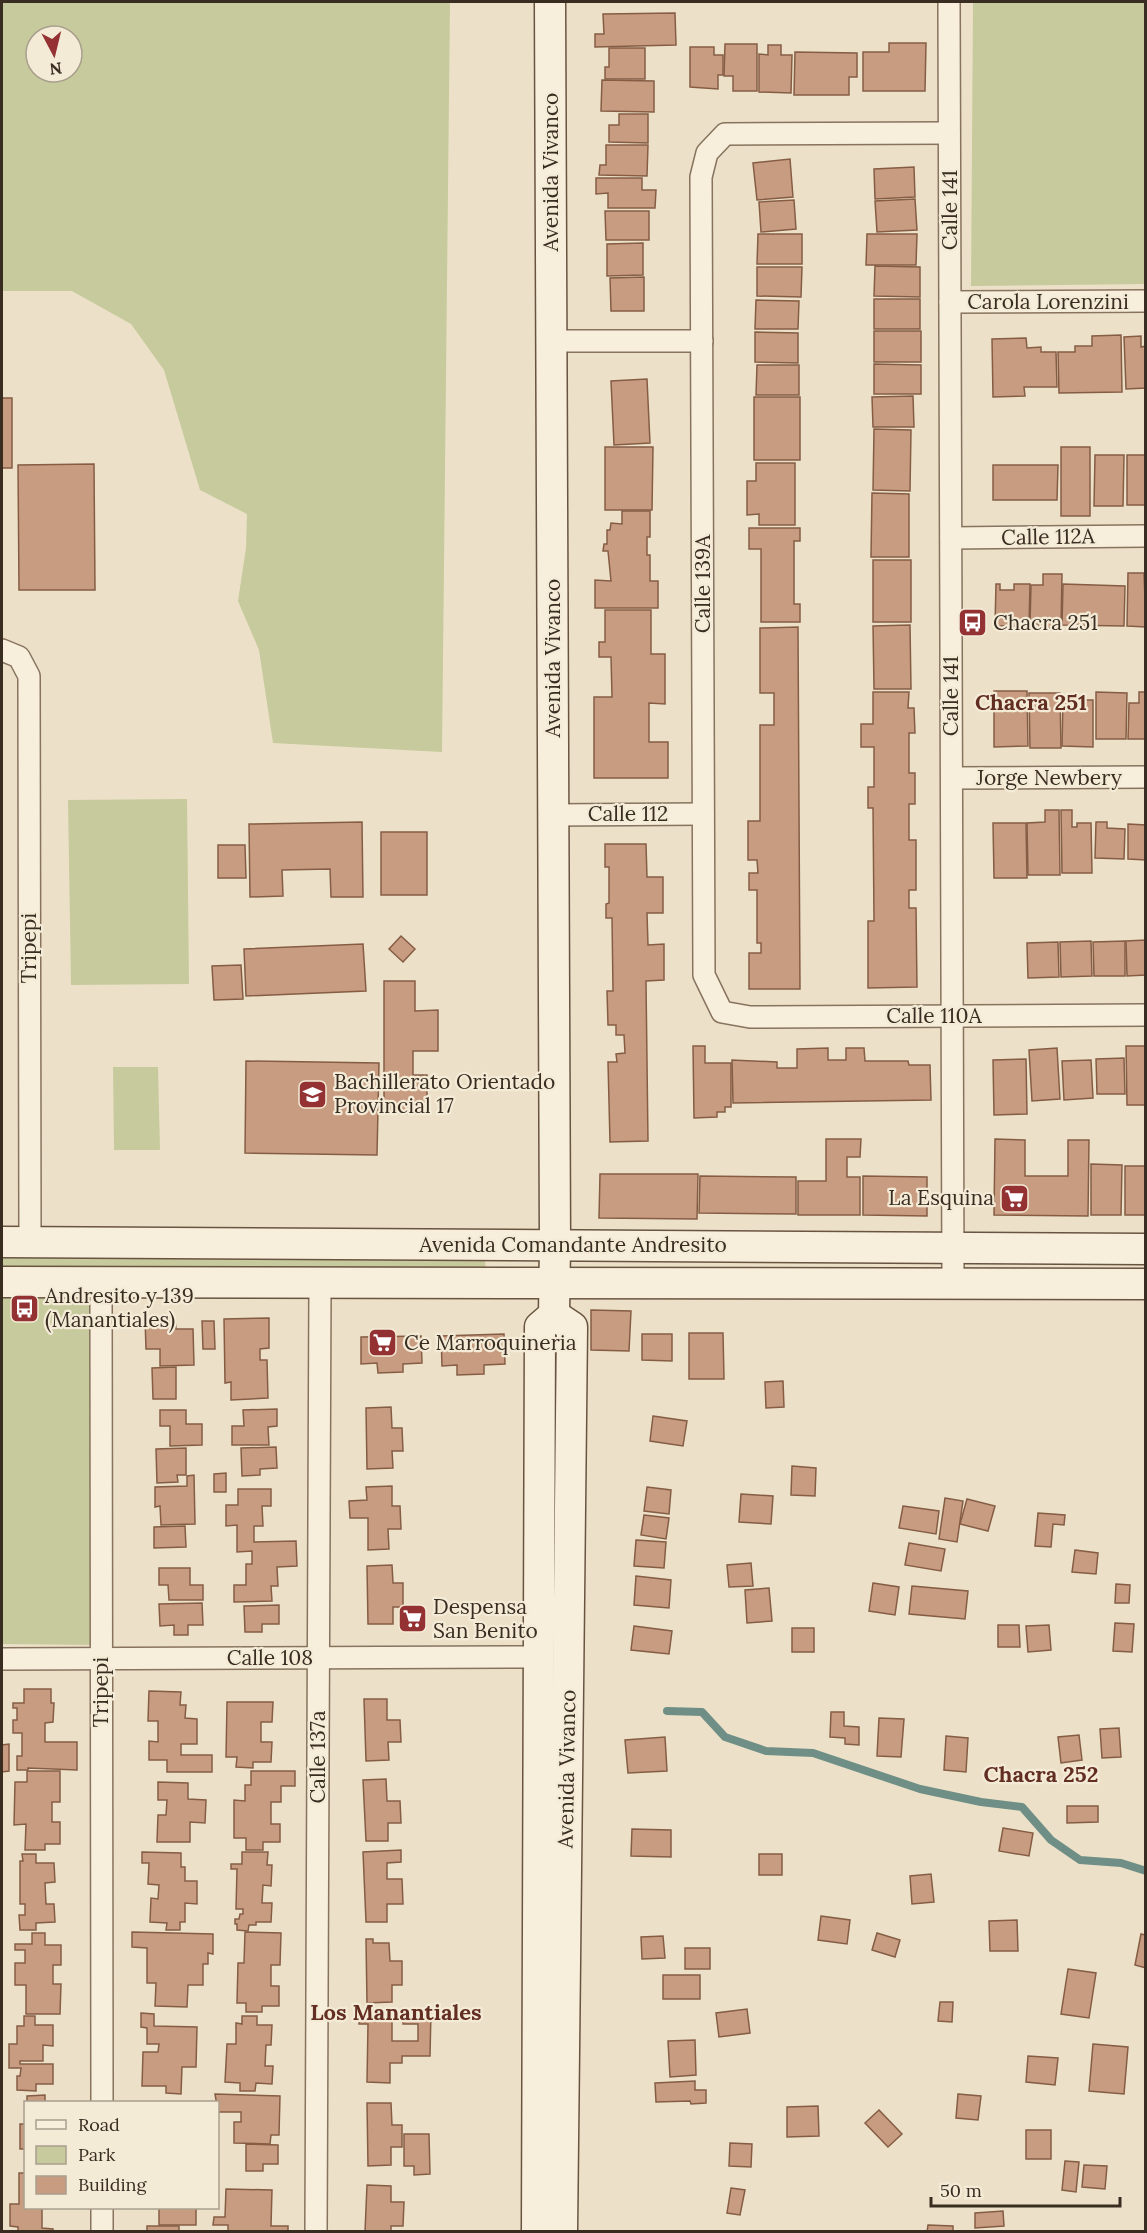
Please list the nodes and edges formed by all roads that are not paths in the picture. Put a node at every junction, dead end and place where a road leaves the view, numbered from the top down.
1 (550, 2) edge
2 (949, 2) edge
3 (949, 133) junction
4 (1146, 301) edge
5 (950, 302) junction
6 (552, 341) junction
7 (702, 341) junction
8 (1146, 536) edge
9 (951, 538) junction
10 (10, 654) edge
11 (1146, 777) edge
12 (952, 778) junction
13 (554, 814) junction
14 (703, 814) junction
15 (722, 1012) joint
16 (1146, 1015) edge
17 (953, 1016) junction
18 (16, 1242) edge
19 (555, 1245) junction
20 (954, 1248) junction
21 (1146, 1249) edge
22 (2, 1282) edge
23 (101, 1282) junction
24 (320, 1282) junction
25 (555, 1283) junction
26 (953, 1283) junction
27 (1146, 1284) edge
28 (554, 1315) junction
29 (538, 1657) junction
30 (318, 1658) junction
31 (2, 1659) edge
32 (101, 1659) junction
33 (102, 2101) edge
34 (102, 2209) edge
35 (102, 2232) edge
36 (316, 2232) edge
37 (537, 2232) edge
38 (562, 2232) edge

1 - 6 street, Avenida Vivanco
2 - 3 street, Calle 141
3 - 5 street, Calle 141
3 - 7 street, Calle 139A
4 - 5 street, Carola Lorenzini
5 - 9 street, Calle 141
6 - 7 street
6 - 13 street, Avenida Vivanco
7 - 14 street, Calle 139A
8 - 9 street, Calle 112A
9 - 12 street, Calle 141
10 - 18 street, Tripepi
11 - 12 street, Jorge Newbery
12 - 17 street, Calle 141
13 - 14 street, Calle 112
13 - 19 street, Avenida Vivanco
14 - 15 street, Calle 139A
15 - 17 street, Calle 110A
16 - 17 street, Calle 110A
17 - 20 street, Calle 141
18 - 19 street, Avenida Comandante Andresito
19 - 20 street, Avenida Comandante Andresito
19 - 25 street, Avenida Vivanco
20 - 21 street, Avenida Comandante Andresito
20 - 26 street, Calle 141
22 - 23 street, Avenida Comandante Andresito
23 - 24 street, Avenida Comandante Andresito
23 - 32 street, Tripepi
24 - 25 street, Avenida Comandante Andresito
24 - 30 street, Calle 137a
25 - 26 street, Avenida Comandante Andresito
25 - 28 street, Avenida Vivanco
26 - 27 street, Avenida Comandante Andresito
28 - 29 street, Avenida Vivanco
28 - 38 street, Avenida Vivanco
29 - 30 street, Calle 108
29 - 37 street, Avenida Vivanco
30 - 32 street, Calle 108
30 - 36 street, Calle 137a
31 - 32 street, Calle 108
32 - 33 street, Tripepi
34 - 35 street

